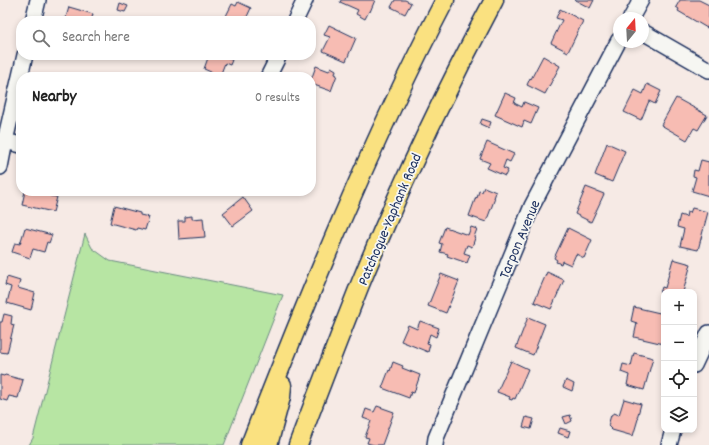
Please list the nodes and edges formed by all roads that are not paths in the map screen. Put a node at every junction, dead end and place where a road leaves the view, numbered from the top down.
1 (38, 0) edge
2 (305, 0) edge
3 (445, 0) edge
4 (494, 0) edge
5 (641, 0) edge
6 (634, 12) edge
7 (34, 16) edge
8 (297, 16) edge
9 (649, 35) edge
10 (615, 48) edge
11 (24, 60) edge
12 (276, 60) edge
13 (709, 70) edge
14 (21, 72) edge
15 (270, 72) edge
16 (16, 94) edge
17 (5, 141) junction
18 (16, 144) edge
19 (0, 167) edge
20 (709, 333) edge
21 (696, 361) edge
22 (282, 362) junction
23 (672, 433) edge
24 (250, 445) edge
25 (268, 445) edge
26 (298, 445) edge
27 (435, 445) edge
28 (669, 445) edge

1 - 7 street
2 - 8 street
3 - 22 main road
4 - 26 main road, Patchogue-Yaphank Road
5 - 6 street
9 - 13 street
10 - 27 street, Tarpon Avenue
11 - 14 street
12 - 15 street
16 - 17 street
17 - 18 street
17 - 19 street
20 - 21 street
22 - 24 main road
22 - 25 main road
23 - 28 street

